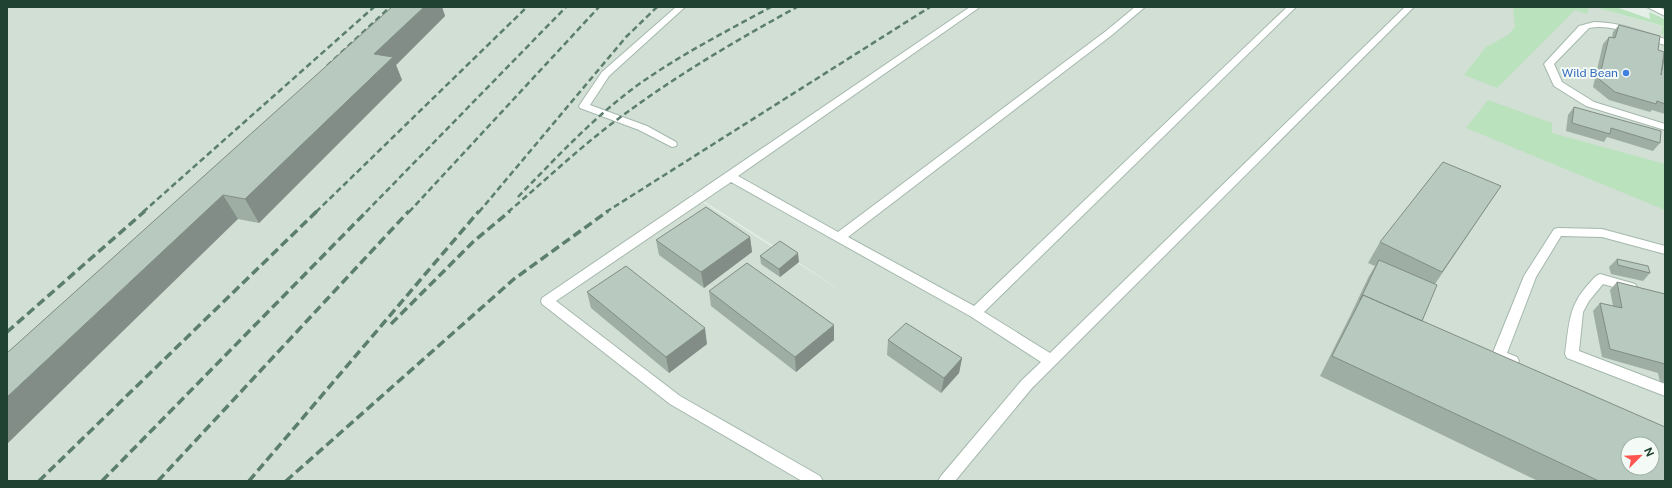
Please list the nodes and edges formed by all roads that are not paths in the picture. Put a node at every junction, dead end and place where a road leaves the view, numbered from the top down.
1 (681, 7) edge
2 (976, 7) edge
3 (1141, 7) edge
4 (1292, 7) edge
5 (1410, 7) edge
6 (1651, 7) edge
7 (1665, 13) edge
8 (1665, 42) edge
9 (1665, 128) edge
10 (672, 144) dead end
11 (729, 176) junction
12 (838, 238) junction
13 (1665, 250) edge
14 (1642, 290) edge
15 (975, 314) junction
16 (1051, 361) junction
17 (1527, 368) edge
18 (1665, 390) edge
19 (815, 481) edge
20 (946, 481) edge

1 - 10 lane
2 - 11 lane
3 - 12 lane
4 - 15 lane
5 - 16 lane
6 - 7 lane
8 - 9 lane
11 - 12 lane
11 - 19 lane
12 - 15 lane
13 - 17 lane
14 - 18 lane
15 - 16 lane
16 - 20 lane

